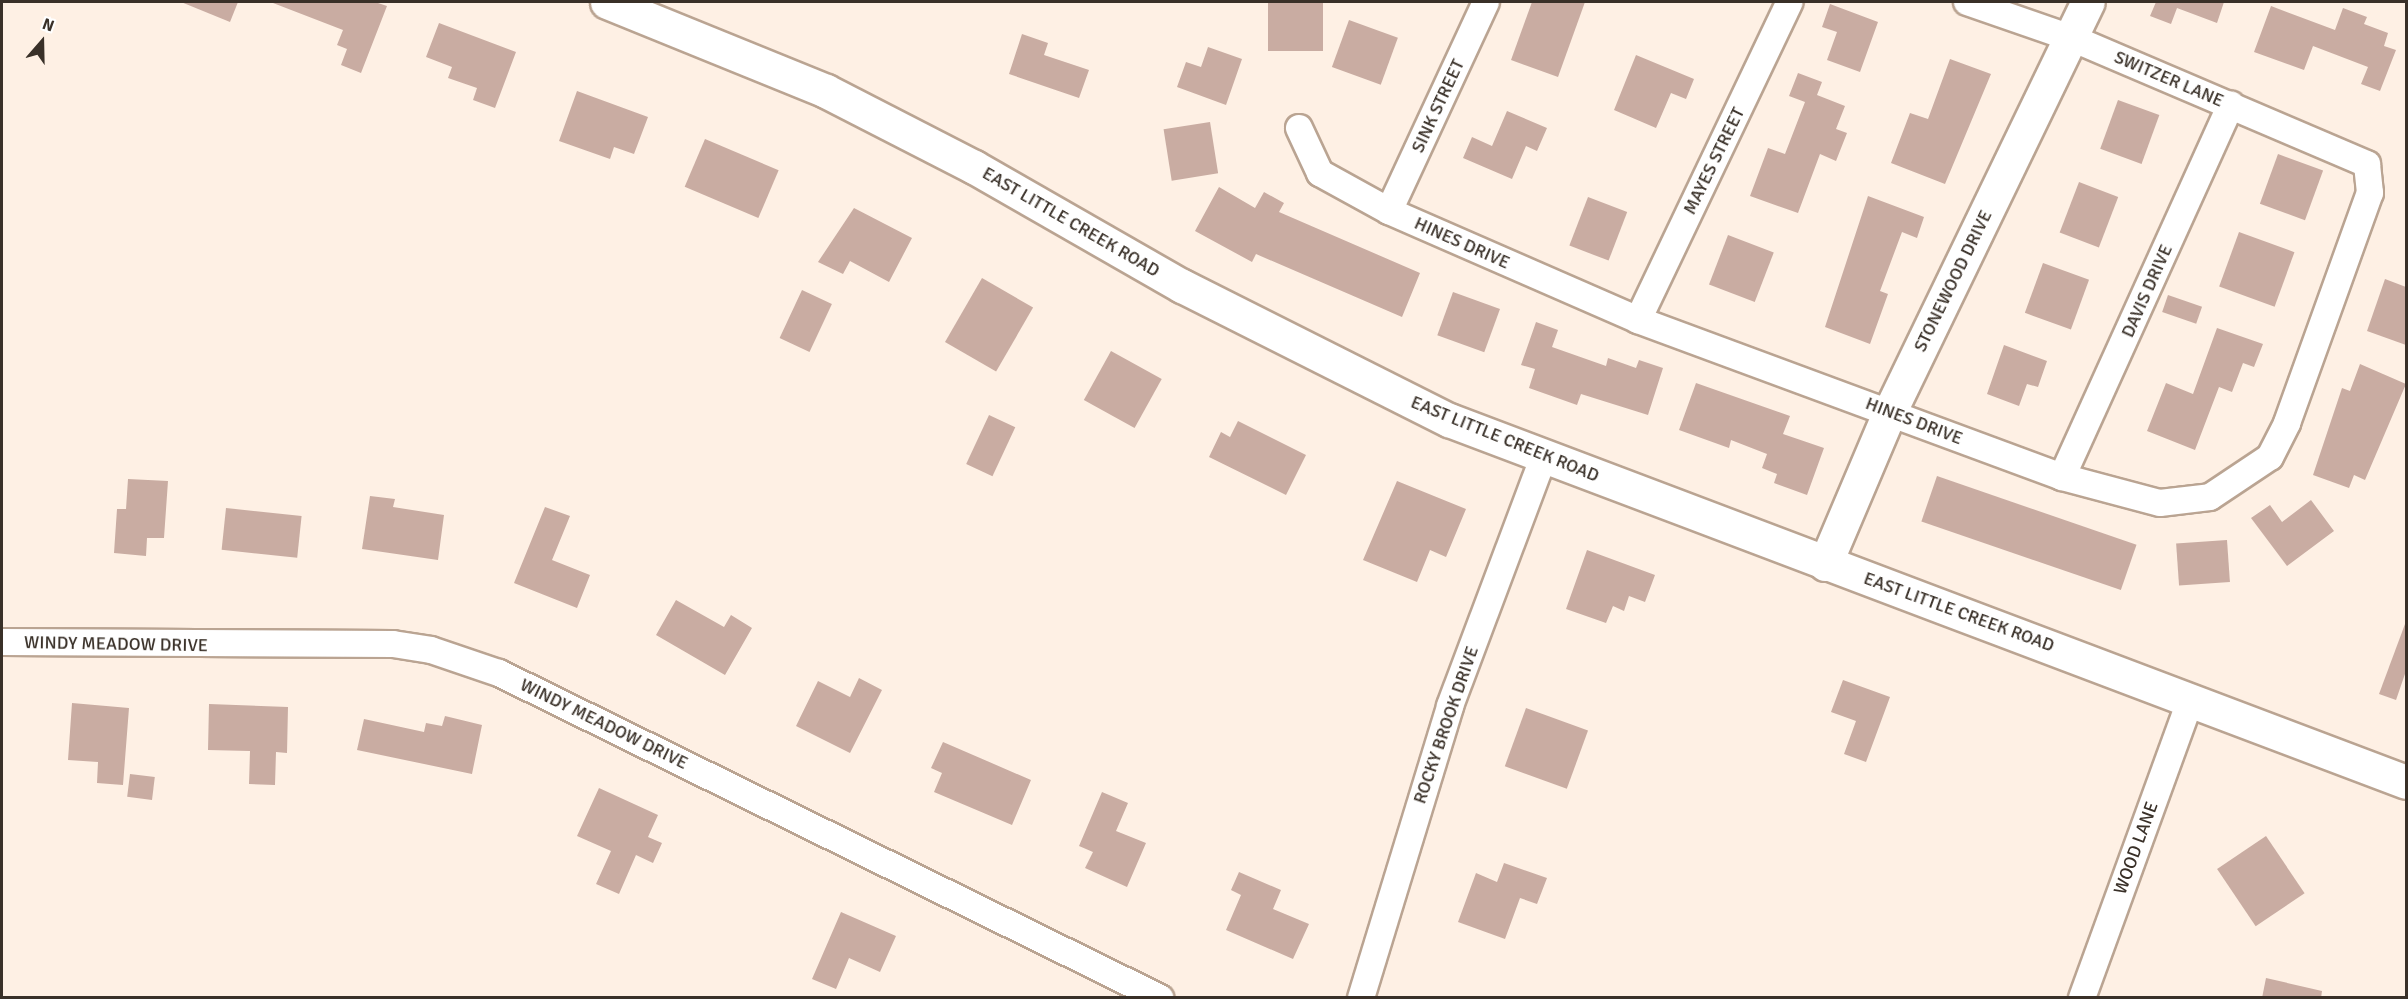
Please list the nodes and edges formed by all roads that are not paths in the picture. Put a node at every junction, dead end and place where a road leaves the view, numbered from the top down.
1 (607, 2) edge
2 (1486, 2) edge
3 (1790, 2) edge
4 (1967, 2) edge
5 (2088, 2) edge
6 (2072, 38) junction
7 (2231, 105) junction
8 (1299, 128) dead end
9 (2367, 164) joint
10 (1389, 211) junction
11 (1638, 320) junction
12 (1890, 411) junction
13 (1544, 456) junction
14 (2062, 477) junction
15 (1825, 564) junction
16 (2, 642) edge
17 (2191, 699) junction
18 (2406, 782) edge
19 (1160, 998) edge
20 (1361, 998) edge
21 (2082, 998) edge

1 - 13 street, EAST LITTLE CREEK ROAD
2 - 10 street, SINK STREET
3 - 11 street, MAYES STREET
4 - 6 street, SWITZER LANE
5 - 6 street, STONEWOOD DRIVE
6 - 7 street, SWITZER LANE
6 - 12 street, STONEWOOD DRIVE
7 - 9 street, SWITZER LANE
7 - 14 street, DAVIS DRIVE
8 - 10 street, HINES DRIVE
9 - 14 street, HINES DRIVE
10 - 11 street, HINES DRIVE
11 - 12 street, HINES DRIVE
12 - 14 street, HINES DRIVE
12 - 15 street, STONEWOOD DRIVE
13 - 15 street, EAST LITTLE CREEK ROAD
13 - 20 street, ROCKY BROOK DRIVE
15 - 17 street, EAST LITTLE CREEK ROAD
16 - 19 street, WINDY MEADOW DRIVE
17 - 18 street, EAST LITTLE CREEK ROAD
17 - 21 street, WOOD LANE

